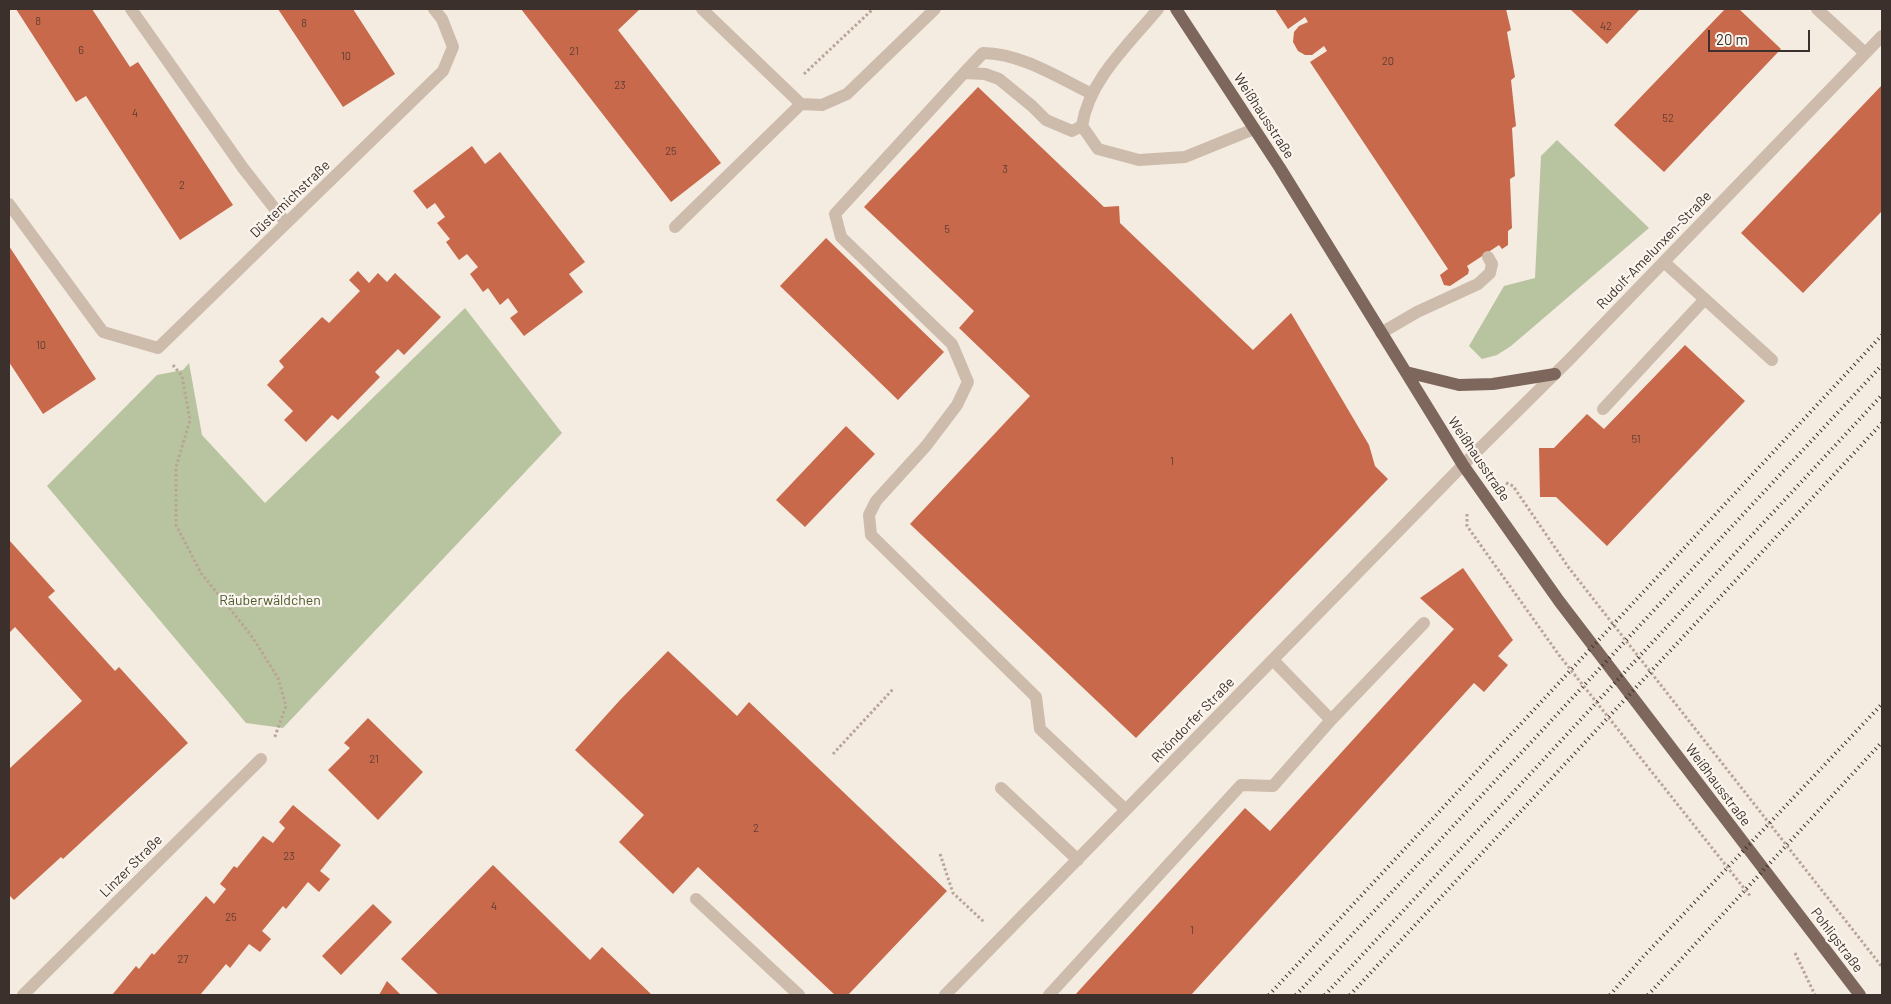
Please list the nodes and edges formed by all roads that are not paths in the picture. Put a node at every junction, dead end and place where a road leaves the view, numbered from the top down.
1 (131, 9) edge
2 (434, 9) edge
3 (702, 9) edge
4 (935, 9) edge
5 (1158, 9) edge
6 (1176, 9) edge
7 (1817, 9) edge
8 (1882, 36) edge
9 (1865, 53) junction
10 (964, 73) junction
11 (1092, 94) junction
12 (801, 104) junction
13 (1082, 126) junction
14 (1254, 129) junction
15 (9, 204) edge
16 (286, 223) junction
17 (675, 226) dead end
18 (1488, 257) dead end
19 (1664, 262) junction
20 (1705, 299) junction
21 (1381, 332) junction
22 (1772, 360) dead end
23 (1406, 372) junction
24 (1555, 374) junction
25 (1603, 410) dead end
26 (1462, 465) junction
27 (1424, 623) dead end
28 (1273, 660) junction
29 (1331, 720) junction
30 (261, 759) road end
31 (1001, 788) dead end
32 (1126, 810) junction
33 (1078, 860) junction
34 (696, 899) dead end
35 (1790, 903) joint
36 (23, 995) edge
37 (799, 995) edge
38 (945, 995) edge
39 (1049, 995) edge
40 (1860, 995) edge

1 - 16 street
2 - 16 street, Düstemichstraße
3 - 12 street
4 - 12 street
5 - 11 street
6 - 14 main road, Weißhausstraße
7 - 9 street
8 - 9 street, Rudolf-Amelunxen-Straße
9 - 19 street, Rudolf-Amelunxen-Straße
10 - 11 street
10 - 13 street
10 - 32 street
11 - 13 street
12 - 17 street
13 - 14 street
14 - 21 main road, Weißhausstraße
15 - 16 street, Düstemichstraße
18 - 21 street
19 - 20 street
19 - 24 street, Rudolf-Amelunxen-Straße
20 - 22 street
20 - 25 street
21 - 23 main road, Weißhausstraße
23 - 24 main road
23 - 26 main road, Weißhausstraße
24 - 26 street, Rudolf-Amelunxen-Straße
26 - 28 street, Rhöndorfer Straße
26 - 35 main road, Weißhausstraße
27 - 29 street
28 - 29 street
28 - 32 street, Rhöndorfer Straße
29 - 39 street
30 - 36 street, Linzer Straße
31 - 33 street
32 - 33 street, Rhöndorfer Straße
33 - 38 street, Rhöndorfer Straße
34 - 37 street
35 - 40 main road, Pohligstraße

